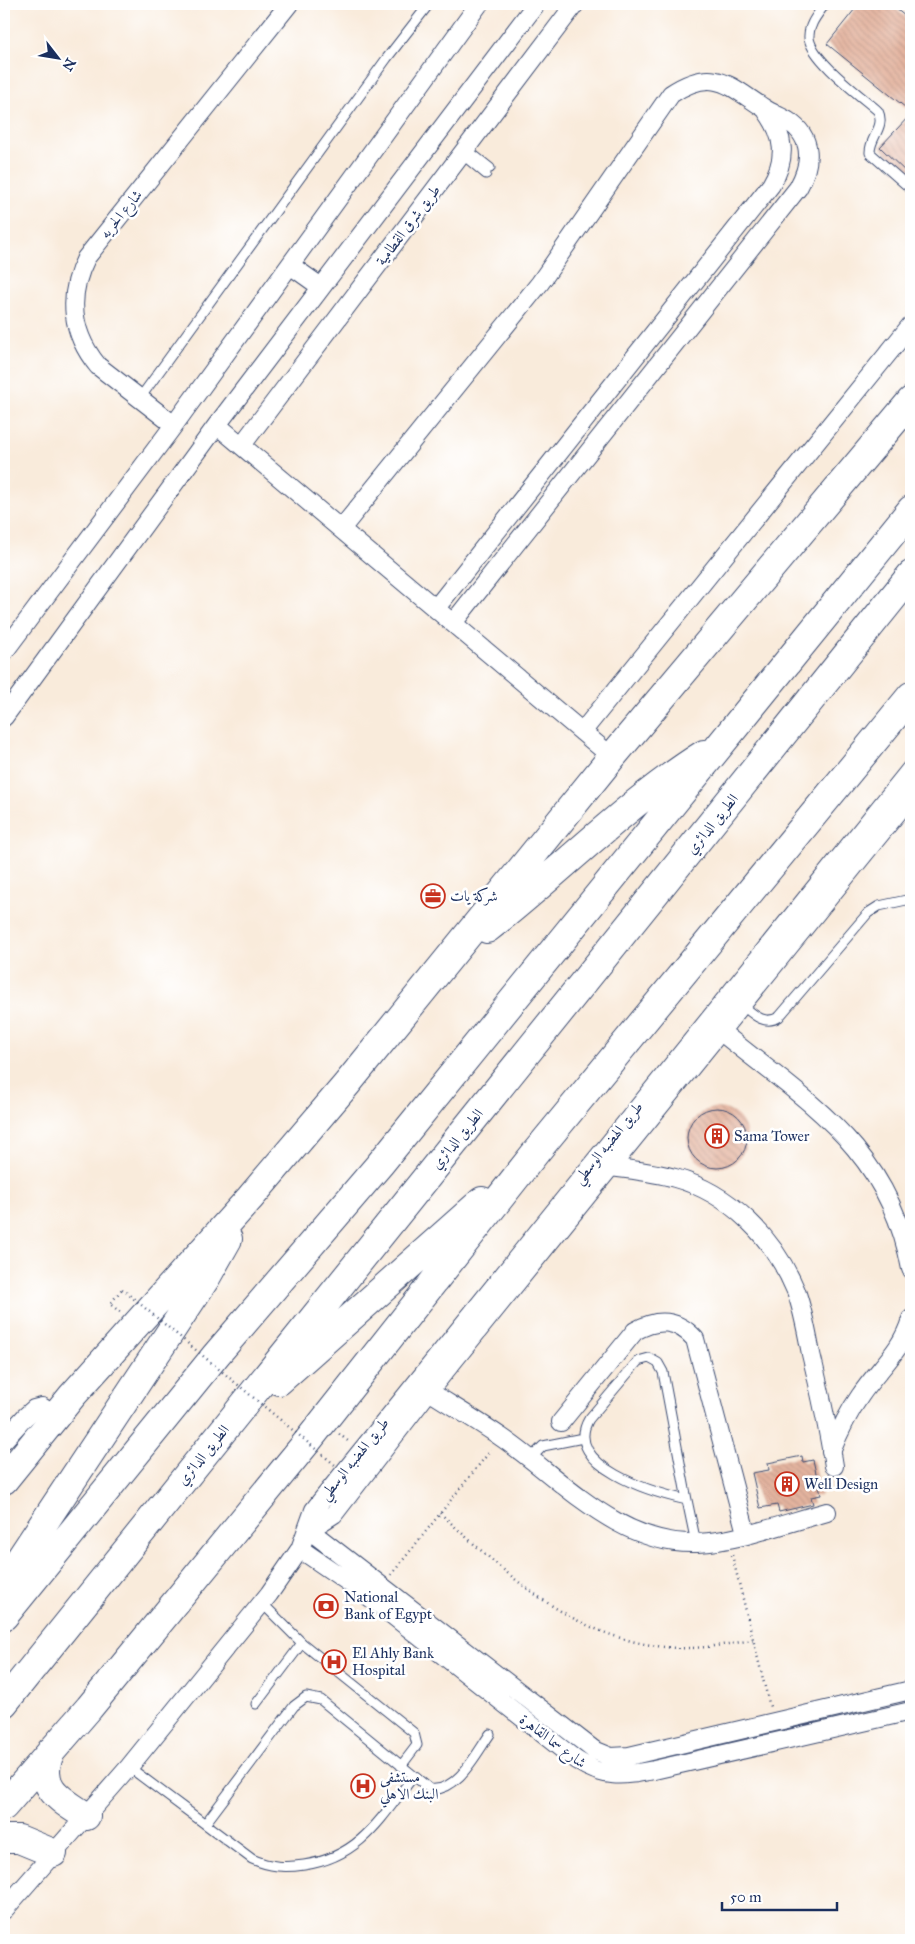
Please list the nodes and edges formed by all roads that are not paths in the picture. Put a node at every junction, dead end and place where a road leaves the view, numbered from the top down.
1 (289, 4) edge
2 (429, 4) edge
3 (479, 4) edge
4 (536, 4) edge
5 (575, 4) edge
6 (825, 4) edge
7 (765, 109) junction
8 (464, 152) junction
9 (488, 171) dead end
10 (911, 189) edge
11 (758, 204) junction
12 (775, 218) junction
13 (290, 265) junction
14 (321, 287) junction
15 (911, 325) edge
16 (629, 366) junction
17 (646, 381) junction
18 (140, 398) junction
19 (911, 401) edge
20 (217, 424) junction
21 (174, 425) junction
22 (242, 446) junction
23 (517, 506) junction
24 (911, 510) edge
25 (534, 520) junction
26 (341, 529) junction
27 (911, 575) edge
28 (436, 608) junction
29 (453, 623) junction
30 (4, 652) edge
31 (911, 696) edge
32 (4, 717) edge
33 (582, 732) junction
34 (727, 739) junction
35 (612, 757) junction
36 (911, 769) edge
37 (906, 798) edge
38 (911, 899) edge
39 (446, 962) junction
40 (742, 1005) junction
41 (720, 1031) junction
42 (663, 1088) junction
43 (536, 1152) junction
44 (611, 1167) junction
45 (250, 1198) junction
46 (196, 1257) junction
47 (911, 1269) edge
48 (911, 1286) edge
49 (911, 1319) edge
50 (422, 1387) junction
51 (56, 1416) junction
52 (561, 1422) dead end
53 (220, 1434) junction
54 (583, 1438) junction
55 (4, 1440) edge
56 (94, 1444) junction
57 (530, 1459) junction
58 (4, 1480) edge
59 (687, 1500) junction
60 (826, 1512) dead end
61 (309, 1530) junction
62 (746, 1533) junction
63 (696, 1543) junction
64 (300, 1549) junction
65 (4, 1583) edge
66 (373, 1585) junction
67 (262, 1603) junction
68 (4, 1616) edge
69 (302, 1643) junction
70 (911, 1690) edge
71 (4, 1703) edge
72 (256, 1704) dead end
73 (911, 1711) edge
74 (490, 1734) dead end
75 (587, 1745) junction
76 (52, 1750) junction
77 (576, 1760) junction
78 (400, 1766) junction
79 (129, 1767) junction
80 (413, 1776) junction
81 (4, 1806) edge
82 (86, 1816) junction
83 (205, 1824) junction
84 (4, 1839) edge
85 (53, 1853) junction
86 (4, 1910) edge

1 - 18 street, شارع الحريه
2 - 18 lane
3 - 13 street
4 - 14 street
5 - 8 street, طريق شرق القطامية
6 - 10 lane
7 - 11 street
7 - 12 street
7 - 26 street
8 - 9 lane
8 - 22 street, طريق شرق القطامية
11 - 12 street
11 - 16 street
12 - 17 street
13 - 14 street
13 - 21 street
14 - 20 street
15 - 33 street
16 - 17 street
16 - 23 street
17 - 25 street
18 - 21 street, شارع الحريه
19 - 35 highway
20 - 22 street
20 - 32 street
21 - 30 street
22 - 26 street
23 - 25 street
23 - 28 street
24 - 34 highway
25 - 29 street
26 - 28 street
27 - 53 highway, الطريق الدائري
28 - 29 street
29 - 33 street
31 - 43 highway
33 - 35 street
34 - 39 highway
34 - 68 highway
35 - 39 highway
36 - 37 street, طريق الهضبه الوسطي
37 - 40 street, طريق الهضبه الوسطي
37 - 42 street, طريق الهضبه الوسطي
38 - 40 lane
39 - 45 highway
40 - 41 street, طريق الهضبه الوسطي
41 - 42 street, طريق الهضبه الوسطي
41 - 47 street
42 - 44 street, طريق الهضبه الوسطي
42 - 50 street, طريق الهضبه الوسطي
43 - 53 highway
43 - 76 highway
44 - 49 street
44 - 50 street, طريق الهضبه الوسطي
45 - 46 highway
45 - 56 highway
46 - 51 highway
46 - 56 highway
47 - 48 street
50 - 57 street
50 - 61 street, طريق الهضبه الوسطي
51 - 55 street
51 - 58 highway
52 - 62 street
53 - 71 highway, الطريق الدائري
54 - 57 lane
54 - 59 lane
54 - 59 lane
56 - 65 highway
57 - 63 street
59 - 63 lane
60 - 62 street
61 - 64 street, طريق الهضبه الوسطي
61 - 66 street, شارع سما القاهرة
62 - 63 street
64 - 66 street, شارع سما القاهرة
64 - 67 street, طريق الهضبه الوسطي
66 - 75 street, شارع سما القاهرة
66 - 77 street, شارع سما القاهرة
67 - 69 lane
67 - 79 street, طريق الهضبه الوسطي
69 - 72 lane
69 - 78 lane
70 - 75 street, شارع سما القاهرة
73 - 77 street, شارع سما القاهرة
74 - 80 lane
75 - 77 street
76 - 81 highway
76 - 82 highway
78 - 80 lane
78 - 83 lane
79 - 82 street, طريق الهضبه الوسطي
79 - 83 lane
80 - 83 lane
82 - 85 street, طريق الهضبه الوسطي
84 - 85 highway
85 - 86 street, طريق الهضبه الوسطي

